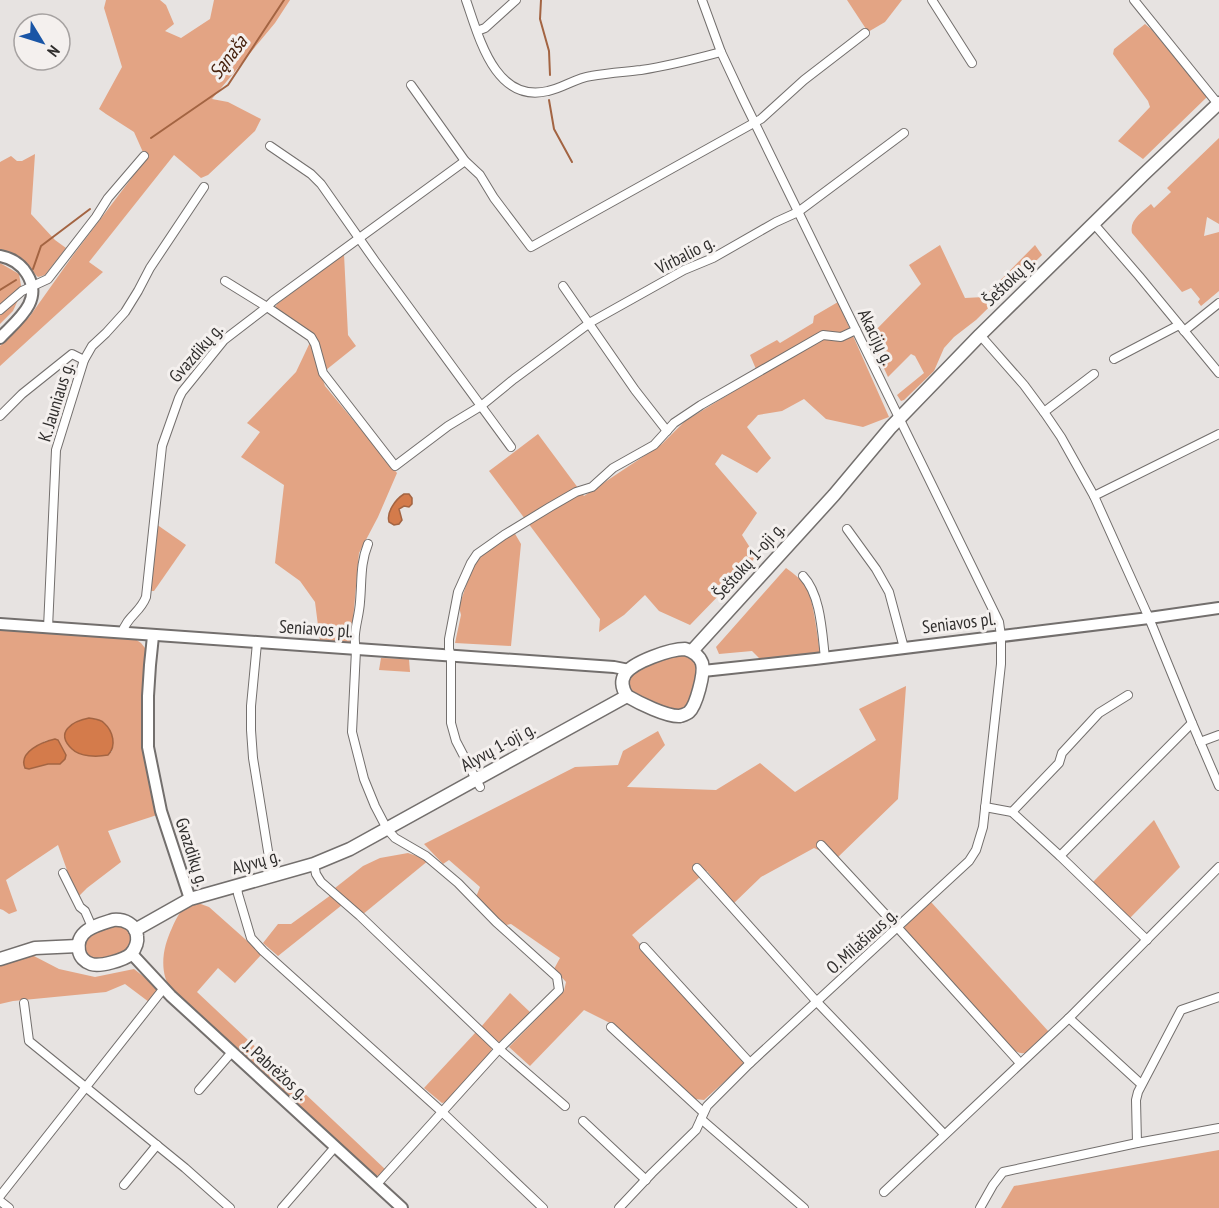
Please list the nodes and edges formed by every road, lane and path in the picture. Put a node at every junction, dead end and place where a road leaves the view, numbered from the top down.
1 (466, 0) edge
2 (516, 0) edge
3 (702, 0) edge
4 (932, 0) edge
5 (1134, 0) edge
6 (477, 31) junction
7 (865, 33) dead end
8 (721, 52) junction
9 (972, 63) dead end
10 (411, 85) dead end
11 (1218, 104) edge
12 (754, 123) junction
13 (904, 133) dead end
14 (270, 146) dead end
15 (144, 156) dead end
16 (465, 160) junction
17 (204, 187) dead end
18 (798, 212) junction
19 (1094, 224) junction
20 (359, 238) junction
21 (0, 256) edge
22 (225, 281) dead end
23 (562, 286) dead end
24 (33, 287) junction
25 (1219, 303) edge
26 (267, 307) junction
27 (0, 310) edge
28 (588, 324) junction
29 (1182, 328) junction
30 (856, 330) junction
31 (980, 335) junction
32 (0, 338) edge
33 (1114, 359) dead end
34 (84, 360) junction
35 (1219, 373) edge
36 (1094, 374) dead end
37 (481, 406) junction
38 (1044, 412) junction
39 (0, 416) edge
40 (899, 419) junction
41 (667, 430) junction
42 (1219, 434) edge
43 (511, 447) dead end
44 (834, 495) joint
45 (1094, 496) junction
46 (847, 529) dead end
47 (368, 544) dead end
48 (803, 576) dead end
49 (1219, 608) edge
50 (1149, 618) junction
51 (0, 624) edge
52 (48, 628) junction
53 (123, 633) junction
54 (153, 636) junction
55 (1001, 636) junction
56 (257, 643) junction
57 (904, 648) junction
58 (356, 650) junction
59 (692, 651) junction
60 (451, 656) junction
61 (825, 658) junction
62 (629, 670) junction
63 (703, 671) junction
64 (1128, 695) dead end
65 (627, 696) junction
66 (1192, 723) junction
67 (1219, 735) edge
68 (1200, 742) junction
69 (478, 783) junction
70 (1219, 786) edge
71 (985, 807) junction
72 (1012, 812) junction
73 (387, 829) junction
74 (821, 845) dead end
75 (1060, 855) junction
76 (314, 864) junction
77 (1219, 867) edge
78 (697, 868) dead end
79 (63, 873) dead end
80 (272, 876) junction
81 (237, 886) junction
82 (190, 899) junction
83 (92, 927) junction
84 (898, 928) junction
85 (135, 930) junction
86 (1147, 940) junction
87 (78, 946) junction
88 (644, 947) dead end
89 (131, 954) junction
90 (0, 958) edge
91 (164, 988) junction
92 (1219, 997) edge
93 (817, 1002) junction
94 (24, 1003) dead end
95 (1069, 1018) junction
96 (612, 1027) dead end
97 (500, 1048) junction
98 (232, 1052) junction
99 (750, 1063) junction
100 (1020, 1063) junction
101 (1141, 1084) junction
102 (85, 1087) junction
103 (199, 1090) dead end
104 (565, 1106) dead end
105 (441, 1112) junction
106 (703, 1115) junction
107 (584, 1121) dead end
108 (1219, 1128) edge
109 (944, 1134) junction
110 (1137, 1143) junction
111 (157, 1145) junction
112 (335, 1147) junction
113 (646, 1179) junction
114 (376, 1184) junction
115 (124, 1185) dead end
116 (884, 1192) dead end
117 (0, 1196) edge
118 (0, 1201) edge
119 (9, 1208) edge
120 (231, 1208) edge
121 (282, 1208) edge
122 (402, 1208) edge
123 (543, 1208) edge
124 (619, 1208) edge
125 (804, 1208) edge
126 (980, 1208) edge

1 - 6 street
2 - 6 street
3 - 8 street, Akacijų g.
4 - 9 street
5 - 11 street
6 - 8 street
7 - 12 street
8 - 12 street, Akacijų g.
10 - 16 street
11 - 19 main road, Šeštokų g.
12 - 16 street
12 - 18 street, Akacijų g.
13 - 18 street, Virbalio g.
14 - 20 street
15 - 24 street
16 - 20 street, Gvazdikų g.
17 - 34 street, K. Jauniaus g.
18 - 28 street, Virbalio g.
18 - 30 street, Akacijų g.
19 - 29 street
19 - 31 main road, Šeštokų g.
20 - 26 street, Gvazdikų g.
20 - 37 street
21 - 24 street
22 - 26 street
23 - 28 street
24 - 27 street
24 - 32 street
25 - 29 street
26 - 37 street, Virbalio g.
26 - 53 street, Gvazdikų g.
28 - 37 street, Virbalio g.
28 - 41 street
29 - 33 street
29 - 35 street
30 - 40 street, Akacijų g.
30 - 41 street
31 - 38 street
31 - 40 main road, Šeštokų g.
34 - 39 street
34 - 52 street, K. Jauniaus g.
36 - 38 street
37 - 43 street
38 - 45 street
40 - 44 main road, Šeštokų g.
40 - 55 street, Akacijų g.
41 - 60 street
42 - 45 street
44 - 59 main road, Šeštokų 1-oji g.
45 - 50 street
46 - 57 street
47 - 58 street
48 - 61 street
49 - 50 street, Seniavos pl.
50 - 55 street, Seniavos pl.
50 - 66 street
51 - 52 street, Seniavos pl.
52 - 53 street, Seniavos pl.
53 - 54 street, Seniavos pl.
54 - 56 street, Seniavos pl.
54 - 82 street, Gvazdikų g.
55 - 57 street, Seniavos pl.
55 - 71 street, O. Milašiaus g.
56 - 58 street, Seniavos pl.
56 - 80 street
57 - 61 street, Seniavos pl.
58 - 60 street, Seniavos pl.
58 - 73 street
59 - 62 main road
59 - 63 main road
60 - 62 street, Seniavos pl.
60 - 69 street
61 - 63 street, Seniavos pl.
62 - 65 main road
63 - 65 main road
64 - 72 street
65 - 69 main road, Alyvų 1-oji g.
66 - 68 street
66 - 75 street
67 - 68 street
68 - 70 street
69 - 73 main road, Alyvų 1-oji g.
71 - 72 street
71 - 84 street, O. Milašiaus g.
72 - 75 street
73 - 76 main road, Alyvų g.
73 - 97 street
74 - 84 street
75 - 86 street
76 - 80 main road, Alyvų g.
76 - 97 street
77 - 86 street
78 - 93 street
79 - 83 street
80 - 81 main road, Alyvų g.
81 - 82 main road, Alyvų g.
81 - 105 street
82 - 85 main road, Alyvų g.
83 - 85 main road
83 - 87 main road
84 - 93 street, O. Milašiaus g.
84 - 100 street
85 - 89 main road
86 - 95 street
87 - 89 main road
87 - 90 main road
88 - 99 street
89 - 91 street, J. Pabrėžos g.
91 - 98 street, J. Pabrėžos g.
91 - 102 street
92 - 101 street
93 - 99 street, O. Milašiaus g.
93 - 109 street
94 - 102 street
95 - 100 street
95 - 101 street
96 - 106 street
97 - 104 street
97 - 105 street
98 - 103 street
98 - 112 street, J. Pabrėžos g.
99 - 106 street, O. Milašiaus g.
100 - 109 street
101 - 110 street
102 - 111 street
102 - 117 street
105 - 114 street
105 - 123 street
106 - 113 street, O. Milašiaus g.
106 - 125 street
107 - 113 street
108 - 110 street
109 - 116 street
110 - 126 street
111 - 115 street
111 - 120 street
112 - 114 street, J. Pabrėžos g.
112 - 121 street
113 - 124 street, O. Milašiaus g.
114 - 122 street, J. Pabrėžos g.
118 - 119 street

